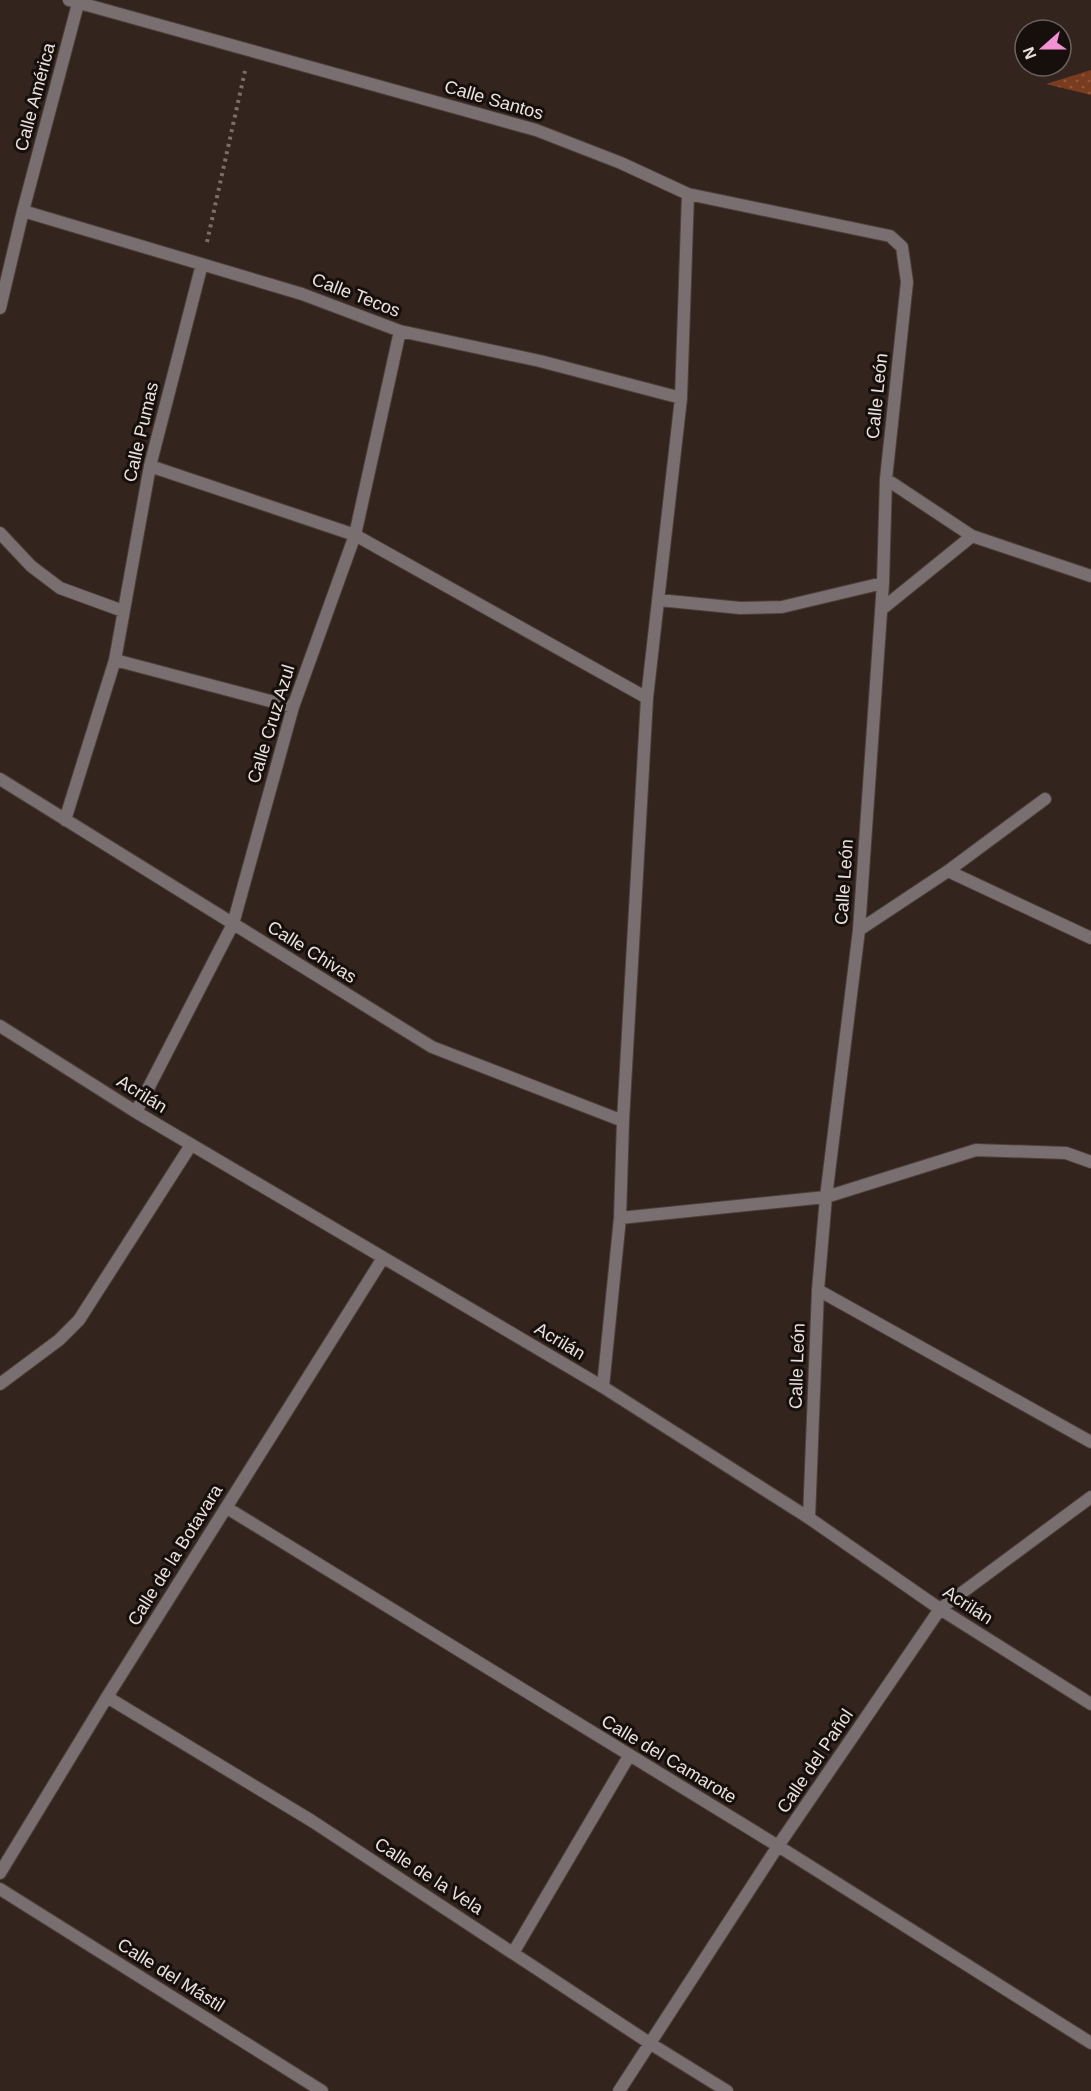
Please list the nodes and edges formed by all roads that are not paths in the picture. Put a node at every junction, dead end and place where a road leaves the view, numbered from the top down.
1 (76, 1) edge
2 (688, 194) junction
3 (23, 211) junction
4 (902, 247) joint
5 (202, 264) junction
6 (0, 308) edge
7 (400, 331) junction
8 (681, 398) junction
9 (150, 466) junction
10 (886, 479) junction
11 (0, 532) edge
12 (355, 535) junction
13 (972, 536) junction
14 (1091, 576) edge
15 (883, 584) junction
16 (659, 600) junction
17 (882, 609) junction
18 (123, 611) junction
19 (115, 660) junction
20 (647, 698) junction
21 (293, 707) junction
22 (0, 779) edge
23 (1045, 799) dead end
24 (64, 820) junction
25 (948, 871) junction
26 (233, 924) junction
27 (859, 930) junction
28 (1091, 938) edge
29 (0, 1026) edge
30 (136, 1112) junction
31 (623, 1121) junction
32 (191, 1145) junction
33 (1091, 1162) edge
34 (826, 1197) junction
35 (620, 1218) junction
36 (383, 1258) junction
37 (818, 1290) junction
38 (0, 1384) edge
39 (603, 1387) junction
40 (1091, 1442) edge
41 (1091, 1497) edge
42 (227, 1508) junction
43 (809, 1518) junction
44 (940, 1610) junction
45 (106, 1696) junction
46 (1091, 1704) edge
47 (629, 1756) junction
48 (778, 1846) junction
49 (0, 1873) edge
50 (0, 1889) edge
51 (513, 1953) junction
52 (1091, 2043) edge
53 (651, 2044) junction
54 (322, 2091) edge
55 (619, 2091) edge
56 (728, 2091) edge

1 - 2 street, Calle Santos
1 - 3 street, Calle América
2 - 4 street, Calle Santos
2 - 8 street
3 - 5 street, Calle Tecos
3 - 6 street, Calle América
4 - 10 street, Calle León
5 - 7 street, Calle Tecos
5 - 9 street, Calle Pumas
7 - 8 street, Calle Tecos
7 - 12 street, Calle Cruz Azul
8 - 16 street
9 - 12 street
9 - 18 street, Calle Pumas
10 - 13 street
10 - 15 street, Calle León
11 - 18 street
12 - 20 street
12 - 21 street, Calle Cruz Azul
13 - 14 street
13 - 17 street
15 - 16 street
15 - 17 street, Calle León
16 - 20 street
17 - 27 street, Calle León
18 - 19 street, Calle Pumas
19 - 21 street
19 - 24 street, Calle Pumas
20 - 31 street
21 - 26 street, Calle Cruz Azul
22 - 24 street, Calle Chivas
23 - 25 street
24 - 26 street, Calle Chivas
25 - 27 street
25 - 28 street
26 - 30 street, Calle Cruz Azul
26 - 31 street, Calle Chivas
27 - 34 street, Calle León
29 - 30 street, Acrilán
30 - 32 street, Acrilán
31 - 35 street
32 - 36 street, Acrilán
32 - 38 street
33 - 34 street
34 - 35 street
34 - 37 street, Calle León
35 - 39 street
36 - 39 street, Acrilán
36 - 42 street, Calle de la Botavara
37 - 40 street
37 - 43 street, Calle León
39 - 43 street, Acrilán
41 - 44 street, Calle del Pañol
42 - 45 street, Calle de la Botavara
42 - 47 street, Calle del Camarote
43 - 44 street, Acrilán
44 - 46 street, Acrilán
44 - 48 street, Calle del Pañol
45 - 49 street, Calle de la Botavara
45 - 51 street, Calle de la Vela
47 - 48 street, Calle del Camarote
47 - 51 street
48 - 52 street, Calle del Camarote
48 - 53 street, Calle del Pañol
50 - 54 street, Calle del Mástil
51 - 53 street, Calle de la Vela
53 - 55 street, Calle del Pañol
53 - 56 street, Calle de la Vela

